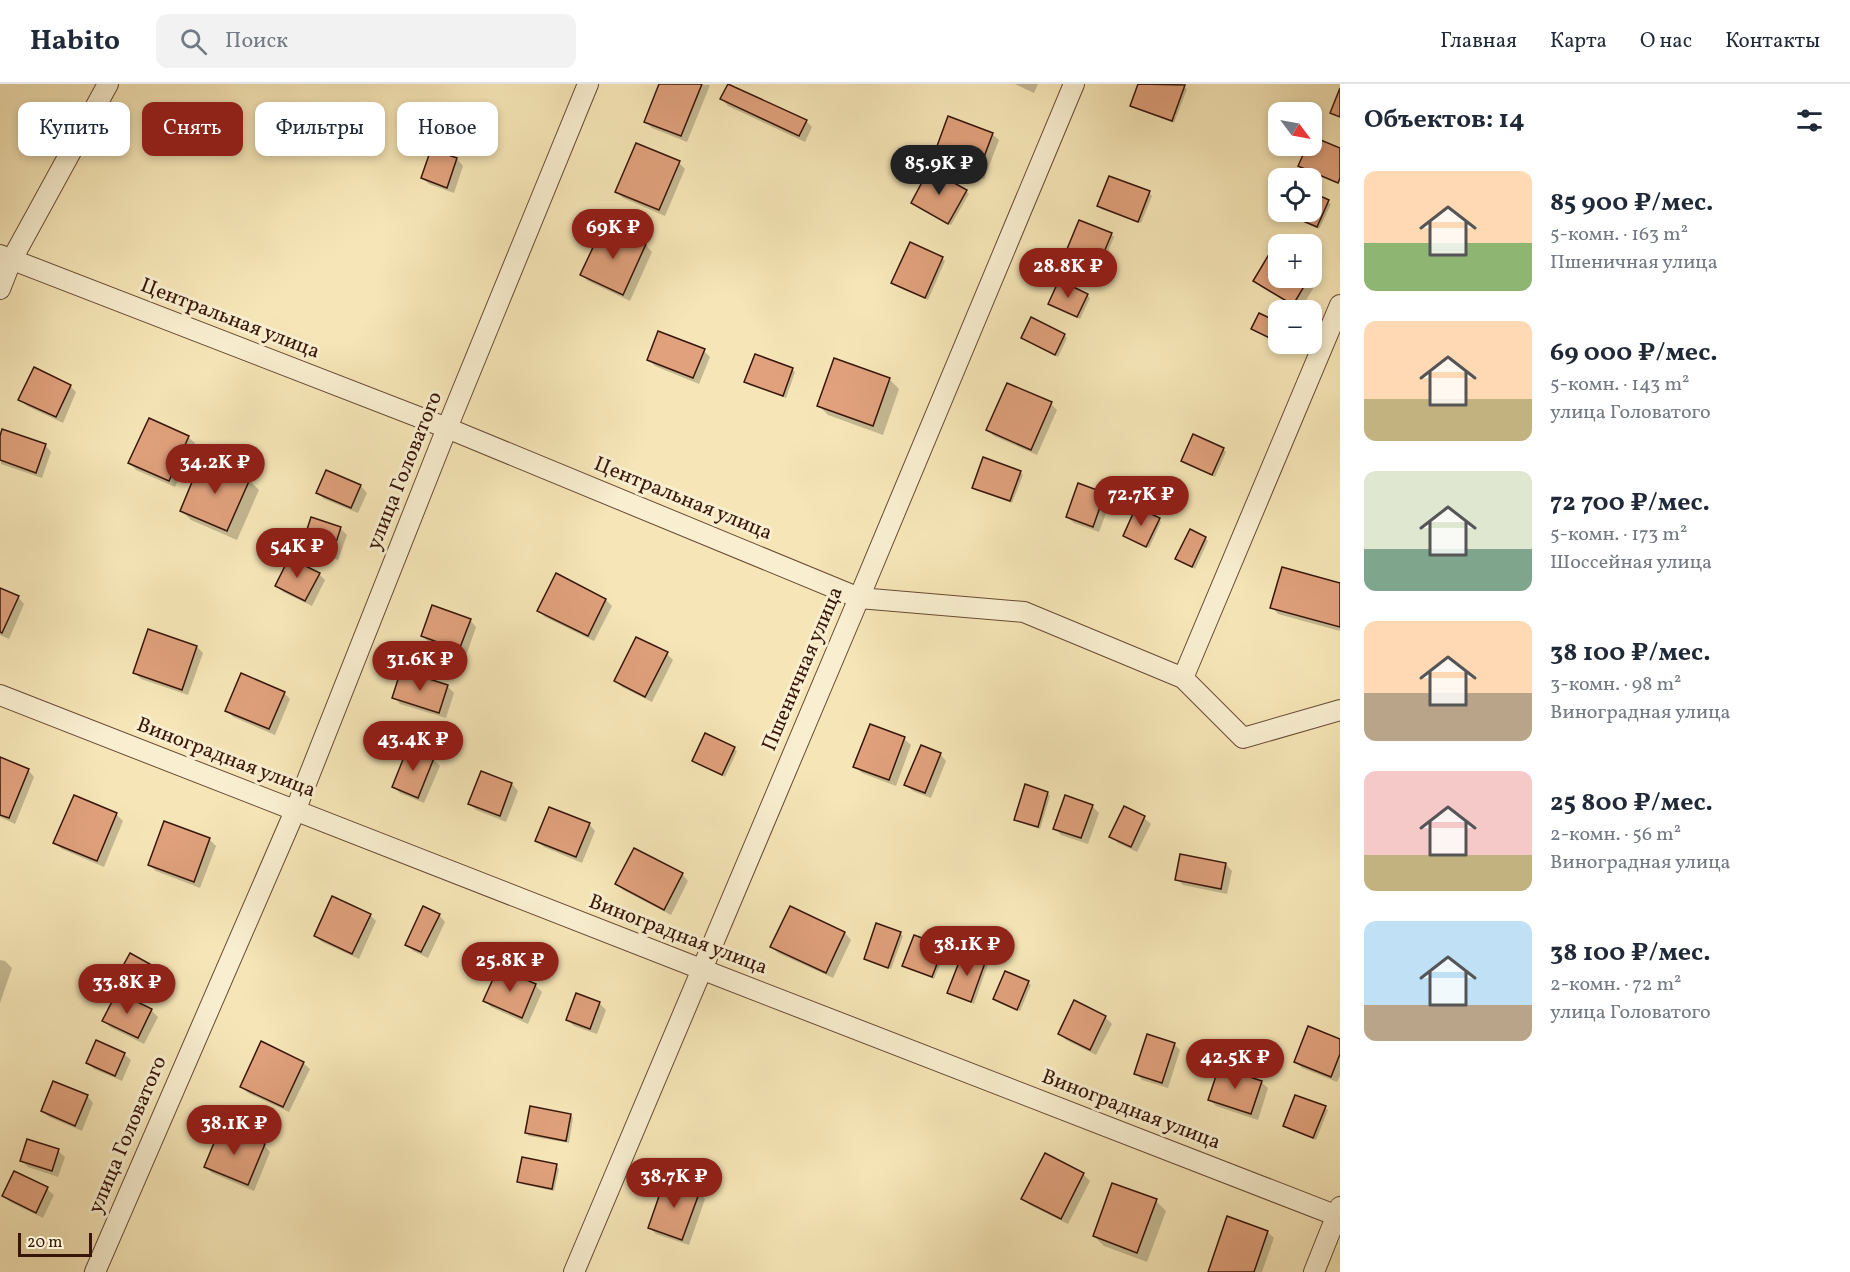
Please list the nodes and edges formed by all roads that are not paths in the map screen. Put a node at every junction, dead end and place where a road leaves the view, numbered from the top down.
1 (108, 84) edge
2 (588, 84) edge
3 (1074, 84) edge
4 (6, 258) edge
5 (0, 289) edge
6 (1339, 311) edge
7 (447, 428) junction
8 (860, 598) junction
9 (1183, 678) junction
10 (0, 695) edge
11 (1340, 710) edge
12 (295, 811) junction
13 (701, 969) junction
14 (1339, 1213) edge
15 (95, 1272) edge
16 (574, 1272) edge
17 (1314, 1272) edge

1 - 4 street
2 - 7 street, улица Головатого
3 - 8 street, Пшеничная улица
4 - 5 street
4 - 7 street, Центральная улица
6 - 9 street
7 - 8 street, Центральная улица
7 - 12 street, улица Головатого
8 - 9 street, Центральная улица
8 - 13 street, Пшеничная улица
9 - 11 street, Центральная улица
10 - 12 street, Виноградная улица
12 - 13 street, Виноградная улица
12 - 15 street, улица Головатого
13 - 14 street, Виноградная улица
13 - 16 street, Пшеничная улица
14 - 17 street

